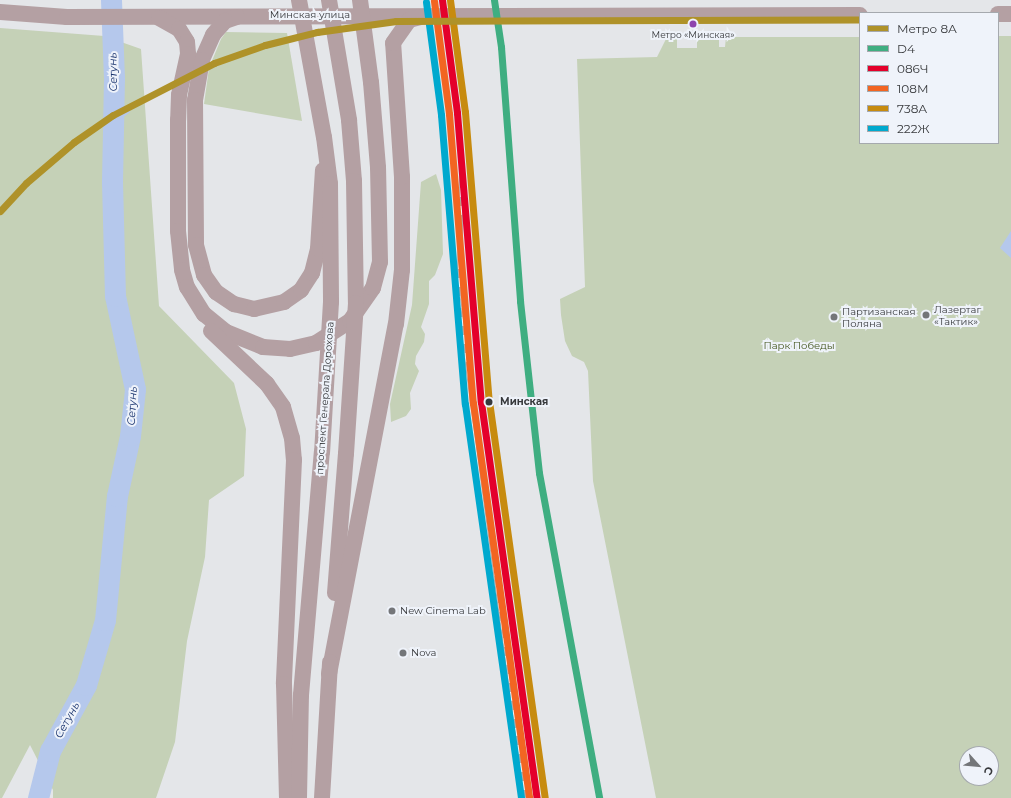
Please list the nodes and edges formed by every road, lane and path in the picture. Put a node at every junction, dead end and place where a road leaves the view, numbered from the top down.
1 (300, 0) edge
2 (329, 0) edge
3 (360, 0) edge
4 (0, 12) edge
5 (999, 14) edge
6 (1011, 14) edge
7 (240, 15) junction
8 (859, 15) edge
9 (422, 16) junction
10 (154, 17) junction
11 (324, 137) junction
12 (187, 286) junction
13 (329, 674) junction
14 (287, 798) edge
15 (299, 798) edge
16 (322, 798) edge

1 - 11 main road, проспект Генерала Дорохова, bridge
2 - 13 main road, bridge
3 - 12 main road, bridge
4 - 10 main road, Минская улица
5 - 6 main road
7 - 9 main road, Минская улица
7 - 10 main road, Минская улица
7 - 11 main road, bridge
8 - 9 main road, Минская улица
9 - 13 main road
10 - 12 main road
11 - 15 main road, проспект Генерала Дорохова, bridge
12 - 14 main road
13 - 16 main road

